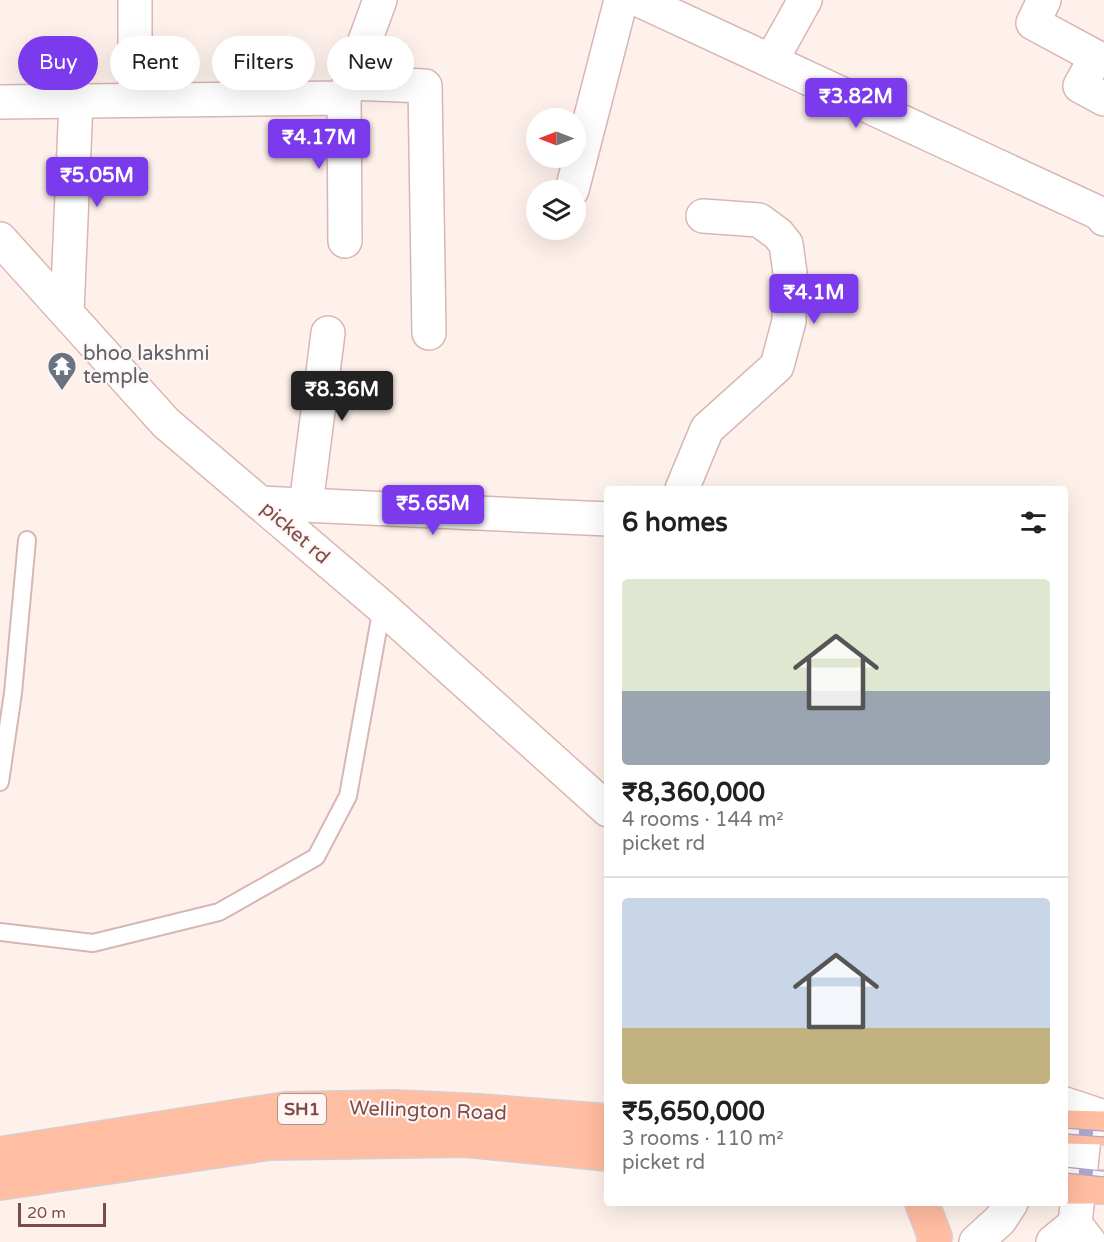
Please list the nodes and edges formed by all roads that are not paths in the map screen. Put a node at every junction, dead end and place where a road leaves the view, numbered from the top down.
1 (135, 0) edge
2 (380, 0) edge
3 (621, 0) edge
4 (639, 0) edge
5 (805, 0) edge
6 (1044, 0) edge
7 (771, 61) junction
8 (347, 91) junction
9 (135, 99) junction
10 (1104, 99) edge
11 (0, 102) edge
12 (76, 102) junction
13 (575, 180) edge
14 (703, 216) dead end
15 (1104, 219) edge
16 (0, 239) edge
17 (345, 241) dead end
18 (67, 312) junction
19 (328, 333) dead end
20 (429, 333) dead end
21 (683, 486) edge
22 (260, 503) junction
23 (306, 505) junction
24 (604, 519) edge
25 (27, 540) dead end
26 (382, 607) junction
27 (6, 693) edge
28 (0, 782) edge
29 (604, 806) edge
30 (0, 932) edge
31 (604, 1121) edge
32 (1085, 1121) edge
33 (0, 1154) edge
34 (604, 1154) edge
35 (0, 1184) edge
36 (1083, 1187) edge
37 (923, 1206) edge
38 (1009, 1206) edge
39 (1072, 1236) edge
40 (934, 1242) edge
41 (976, 1242) edge

1 - 9 street
2 - 8 street
3 - 13 street
4 - 7 street
5 - 7 street
6 - 10 street
7 - 15 street
8 - 9 street
8 - 17 street
8 - 20 street
9 - 12 street
11 - 12 street
12 - 18 street
14 - 21 street
16 - 18 street, picket rd
18 - 22 street, picket rd
19 - 23 street
22 - 23 street
22 - 26 street, picket rd
23 - 24 street
25 - 27 lane
26 - 29 street, picket rd
26 - 30 lane
27 - 28 lane
31 - 33 main road, Wellington Road / SH1
32 - 36 street
34 - 35 main road, SH1
36 - 39 street
37 - 40 main road
38 - 41 street

